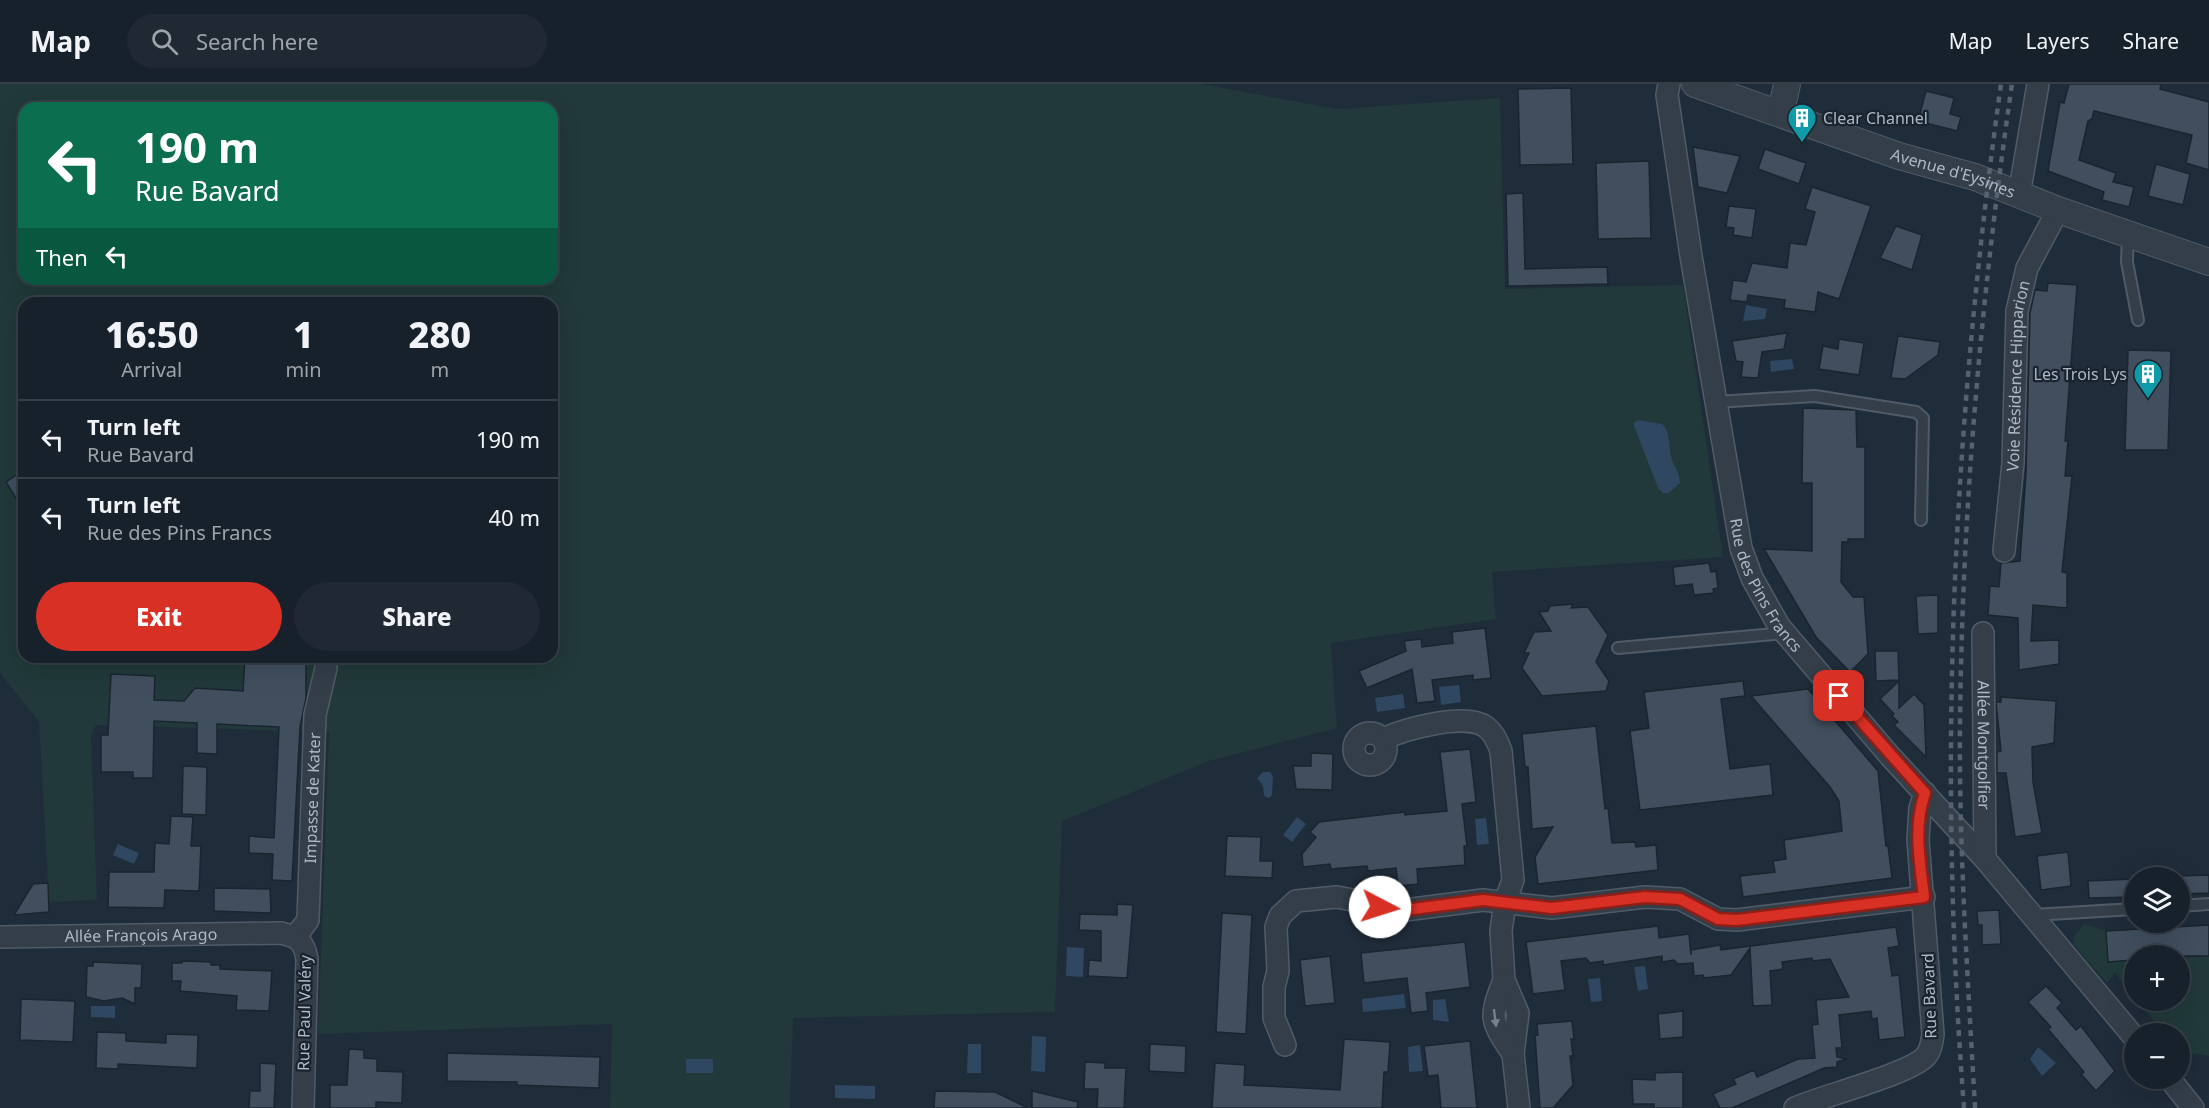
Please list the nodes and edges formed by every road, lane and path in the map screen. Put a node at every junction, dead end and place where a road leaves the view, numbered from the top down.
1 (1669, 84) edge
2 (1695, 84) edge
3 (1787, 84) edge
4 (2038, 84) edge
5 (1781, 112) junction
6 (2019, 195) junction
7 (2058, 210) junction
8 (2128, 234) junction
9 (2209, 262) edge
10 (2138, 320) dead end
11 (1715, 402) junction
12 (1921, 520) dead end
13 (2004, 551) dead end
14 (1785, 633) junction
15 (1983, 633) dead end
16 (1618, 648) dead end
17 (326, 663) edge
18 (1383, 739) dead end
19 (1925, 793) junction
20 (1985, 859) junction
21 (1924, 897) junction
22 (1505, 902) junction
23 (2209, 904) edge
24 (2190, 905) edge
25 (2124, 910) edge
26 (2033, 915) junction
27 (289, 934) junction
28 (0, 937) edge
29 (2124, 1025) edge
30 (1285, 1045) dead end
31 (2178, 1089) edge
32 (303, 1108) edge
33 (1519, 1108) edge
34 (1795, 1108) edge
35 (2193, 1108) edge

1 - 11 street, Rue des Pins Francs
2 - 5 street, Avenue d'Eysines
3 - 5 street
4 - 6 street
5 - 6 street, Avenue d'Eysines
6 - 7 street, Avenue d'Eysines
7 - 8 street, Avenue d'Eysines
7 - 13 street, Voie Résidence Hipparion
8 - 9 street, Avenue d'Eysines
8 - 10 lane
11 - 12 lane
11 - 14 street, Rue des Pins Francs
14 - 16 lane
14 - 19 street, Rue des Pins Francs
15 - 20 street, Allée Montgolfier
17 - 27 street, Impasse de Kater
18 - 22 street
19 - 20 street, Rue des Pins Francs
19 - 21 street, Rue Bavard
20 - 26 street, Rue des Pins Francs
21 - 22 street
21 - 34 street, Rue Bavard
22 - 30 street
22 - 33 street
23 - 24 lane
25 - 26 lane
26 - 29 street, Rue des Pins Francs
27 - 28 street, Allée François Arago
27 - 32 street, Rue Paul Valéry
31 - 35 street

